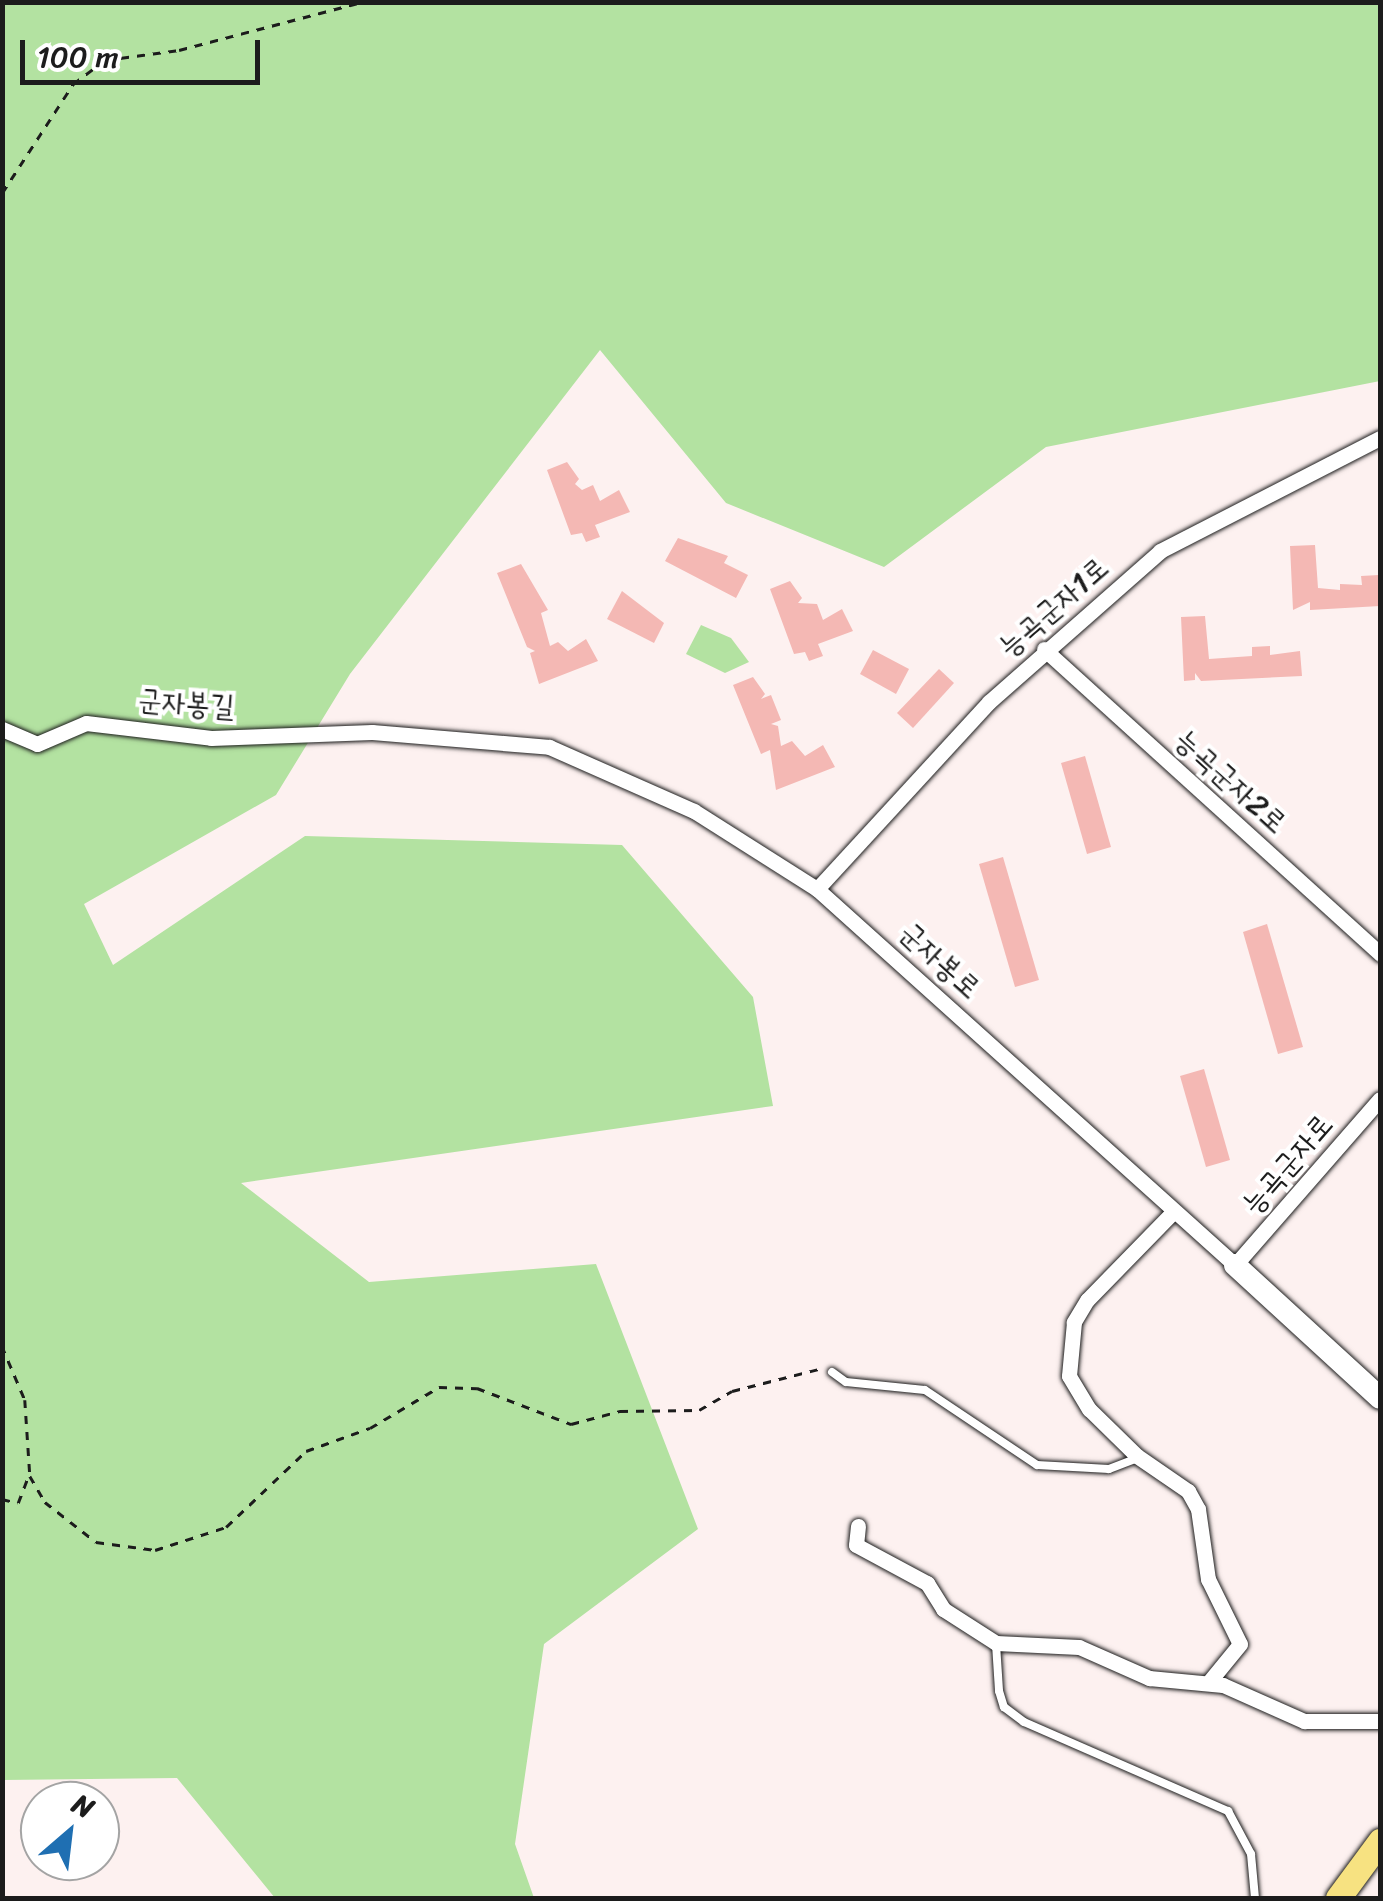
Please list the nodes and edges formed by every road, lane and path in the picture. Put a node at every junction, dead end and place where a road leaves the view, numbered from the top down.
1 (362, 2) edge
2 (2, 193) edge
3 (1380, 438) edge
4 (1044, 649) junction
5 (2, 729) edge
6 (372, 732) joint
7 (817, 890) junction
8 (1380, 954) edge
9 (1380, 1099) edge
10 (1174, 1210) junction
11 (1235, 1265) junction
12 (2, 1346) edge
13 (832, 1372) joint
14 (1380, 1398) edge
15 (1139, 1457) junction
16 (30, 1476) junction
17 (2, 1499) edge
18 (858, 1526) dead end
19 (996, 1643) junction
20 (1208, 1683) junction
21 (1380, 1720) edge
22 (1380, 1841) edge
23 (1254, 1898) edge
24 (1338, 1898) edge

1 - 2 path
3 - 4 street, 능곡군자1로
4 - 7 street, 능곡군자1로
4 - 8 street, 능곡군자2로
5 - 6 street, 군자봉길
6 - 7 street, 군자봉로
7 - 10 street, 군자봉로
9 - 11 street, 능곡군자로
10 - 11 street, 군자봉로
10 - 15 street
11 - 14 main road, 군자봉로
12 - 16 path
13 - 15 lane
13 - 16 path
15 - 20 street
16 - 17 path
18 - 19 street
19 - 20 street
19 - 23 lane
20 - 21 street
22 - 24 main road

